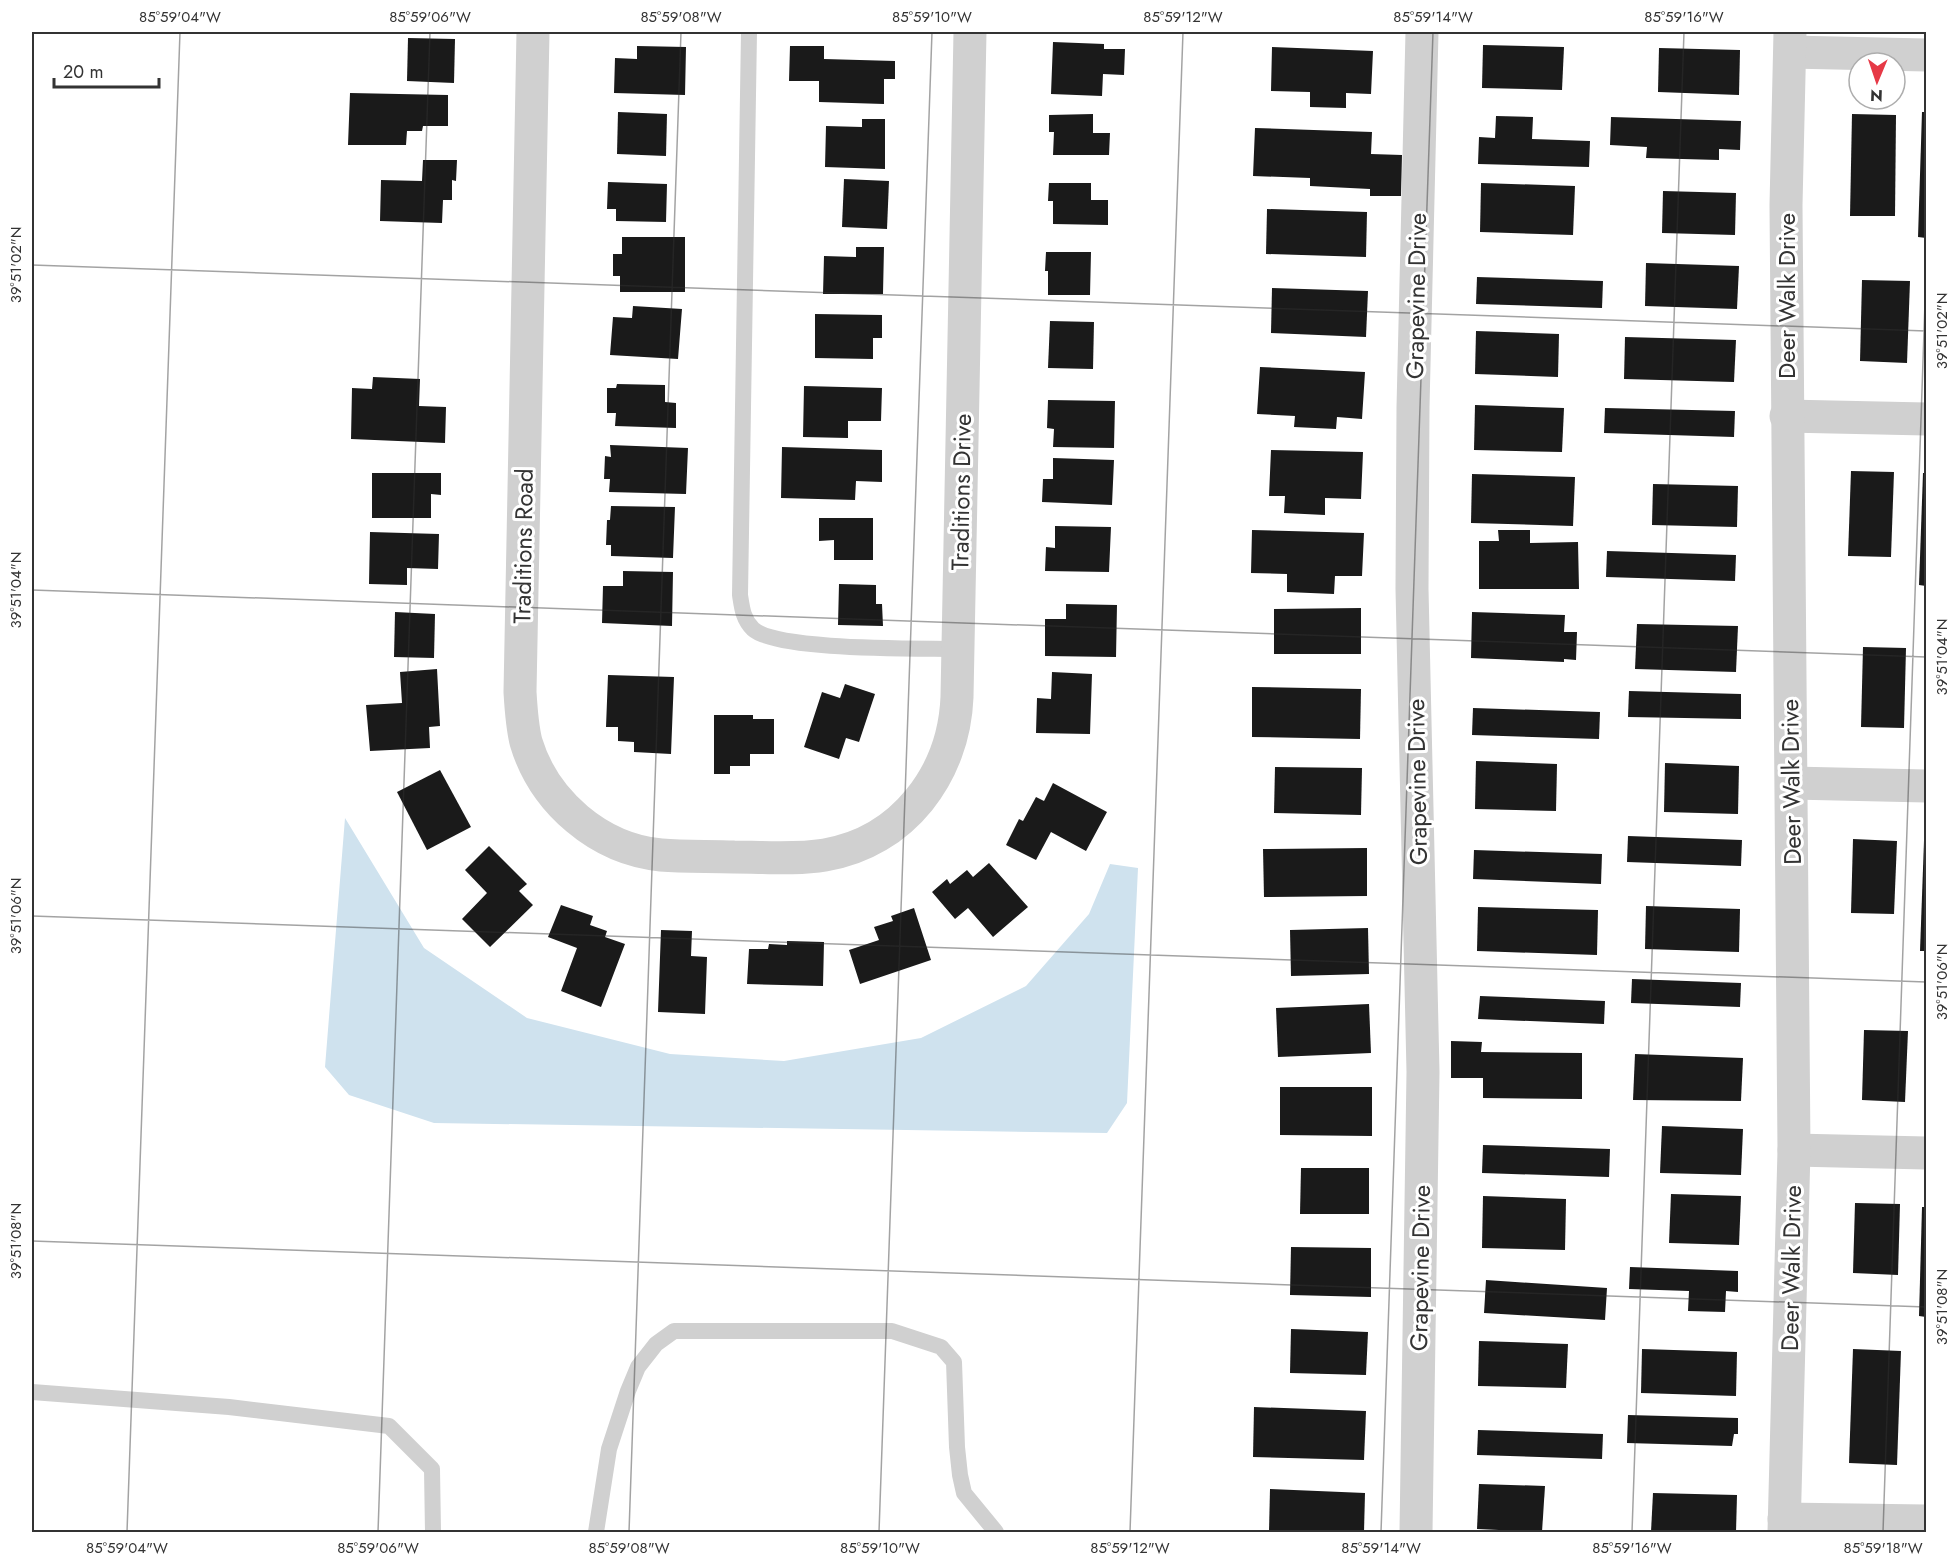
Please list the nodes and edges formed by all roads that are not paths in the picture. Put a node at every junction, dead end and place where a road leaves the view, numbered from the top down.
1 (533, 32) edge
2 (749, 32) edge
3 (970, 32) edge
4 (1422, 32) edge
5 (1790, 42) edge
6 (1926, 55) edge
7 (1786, 416) junction
8 (1926, 419) edge
9 (958, 649) junction
10 (1792, 783) junction
11 (1926, 786) edge
12 (793, 858) joint
13 (1794, 1150) junction
14 (1926, 1153) edge
15 (32, 1392) edge
16 (1926, 1521) edge
17 (1784, 1526) edge
18 (433, 1533) edge
19 (596, 1533) edge
20 (996, 1533) edge
21 (1416, 1533) edge

1 - 12 street, Traditions Road
2 - 9 lane
3 - 9 street, Traditions Drive
4 - 21 street, Grapevine Drive
5 - 6 street
5 - 7 street, Deer Walk Drive
7 - 8 street
7 - 10 street, Deer Walk Drive
9 - 12 street, Traditions Drive
10 - 11 street
10 - 13 street, Deer Walk Drive
13 - 14 street
13 - 17 street, Deer Walk Drive
15 - 18 lane
16 - 17 street
19 - 20 lane

